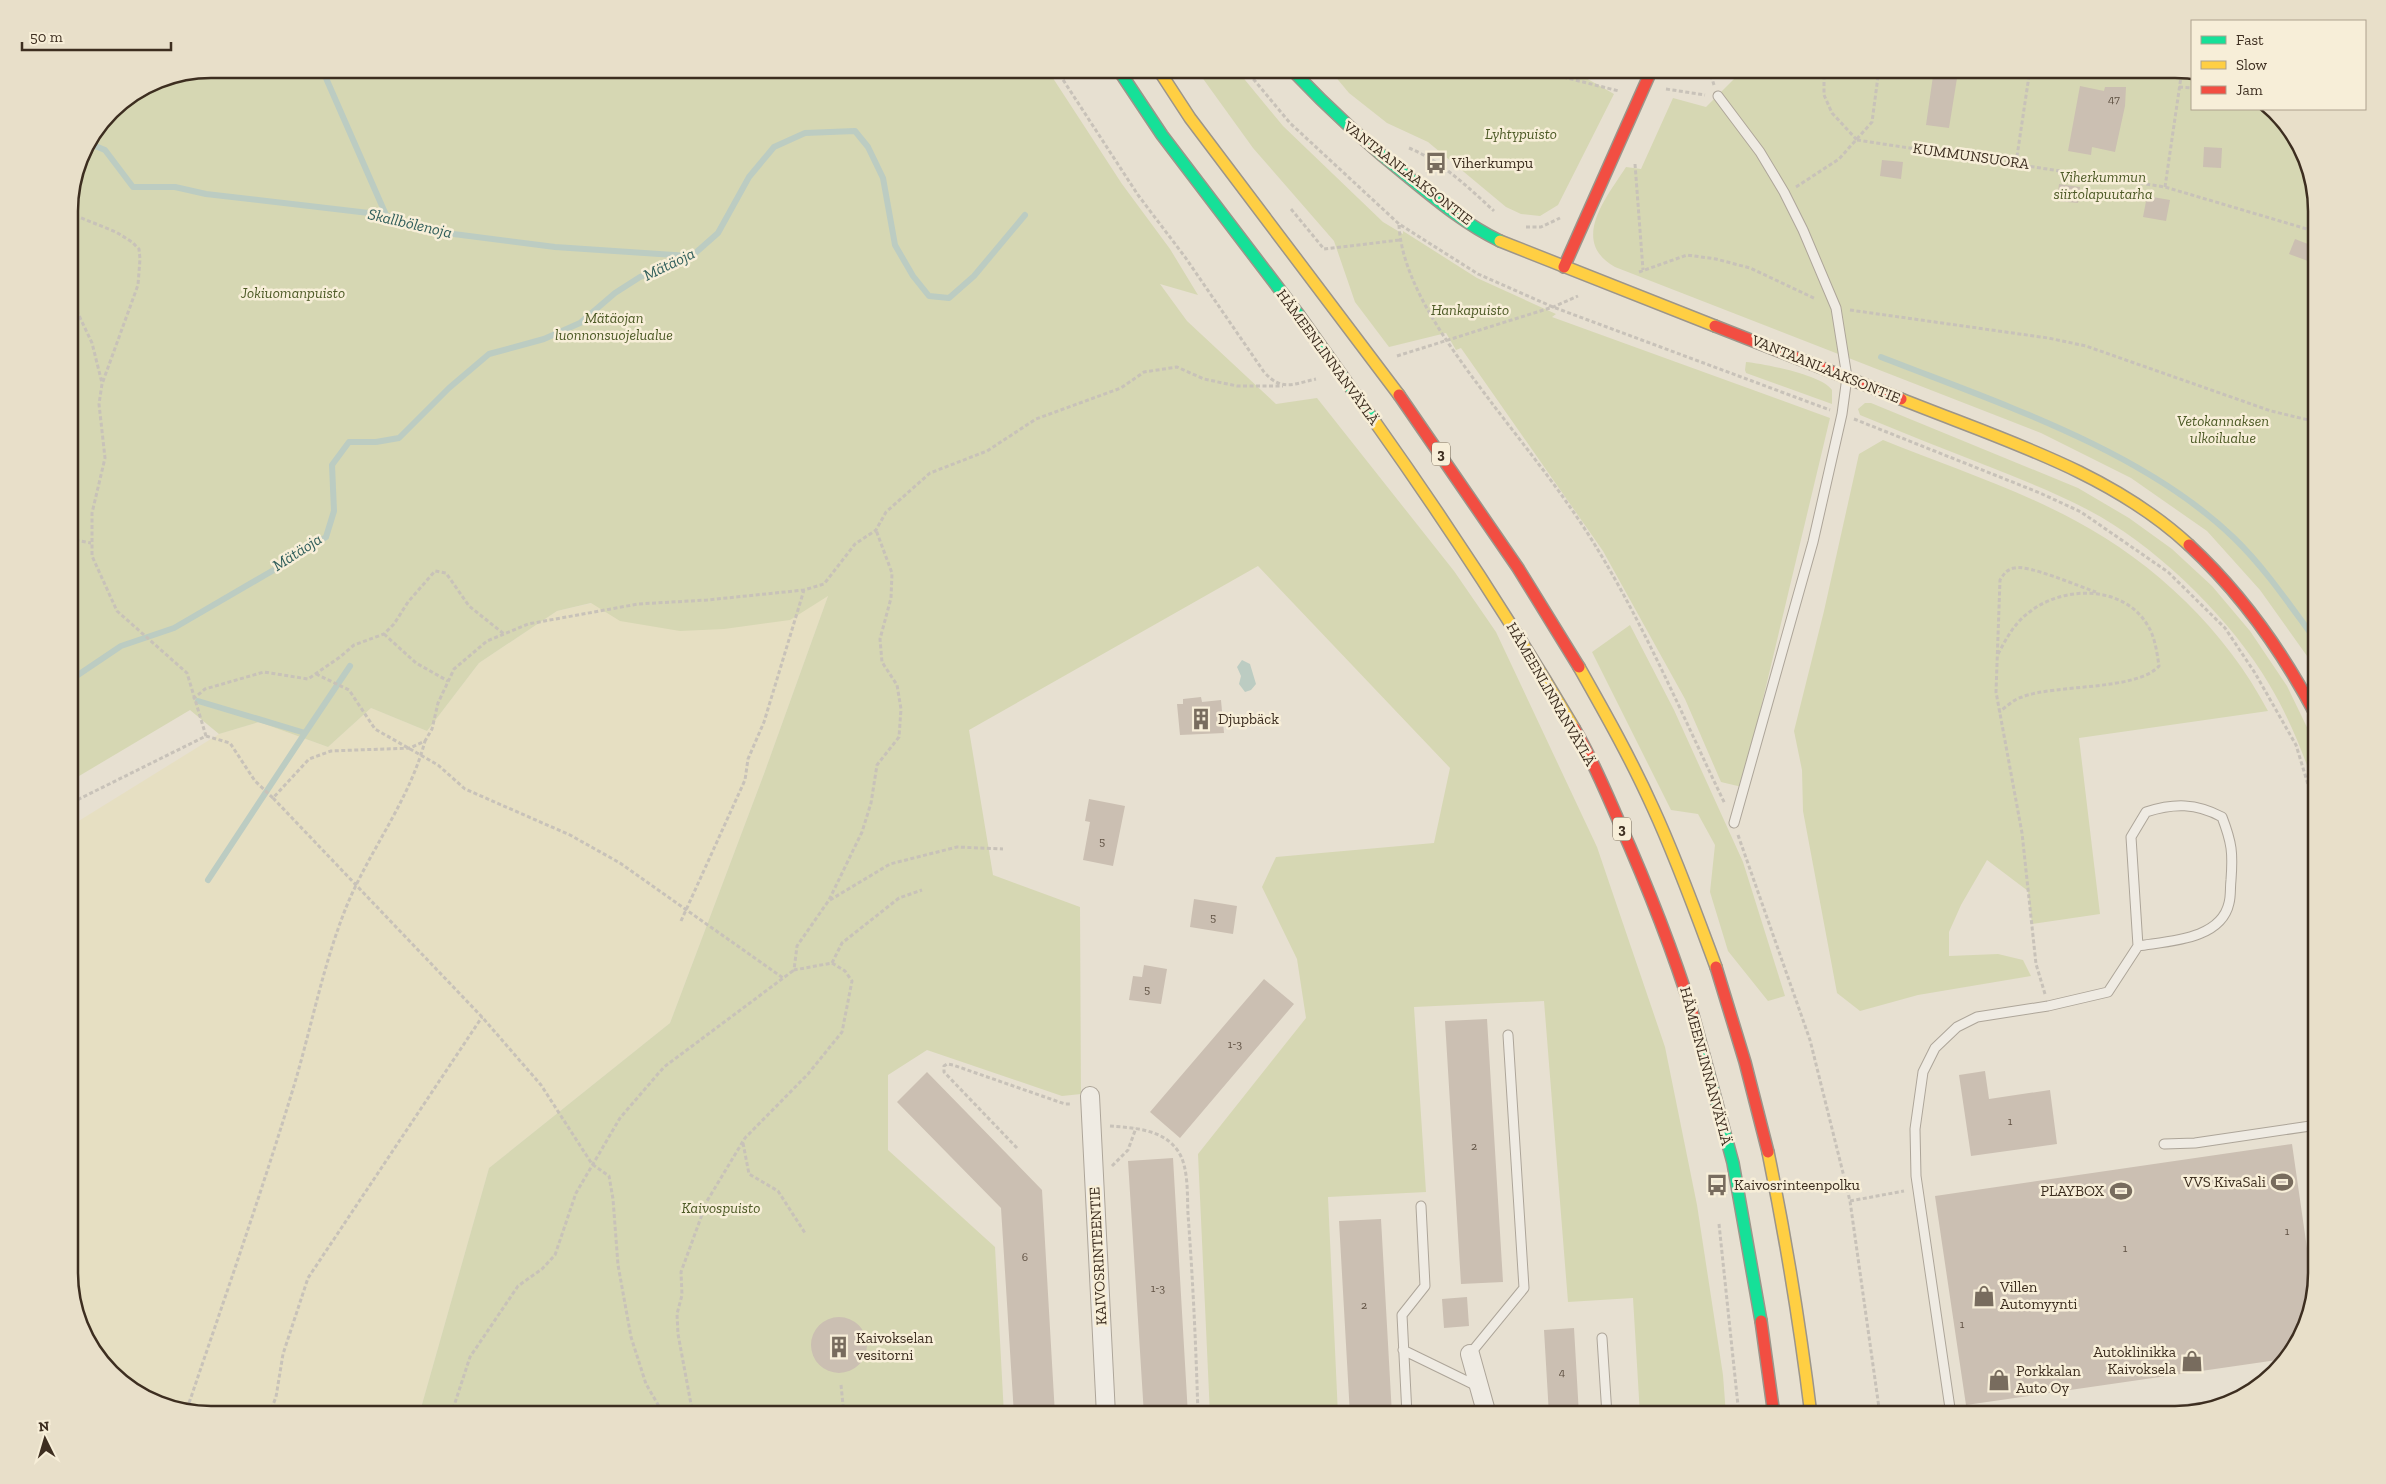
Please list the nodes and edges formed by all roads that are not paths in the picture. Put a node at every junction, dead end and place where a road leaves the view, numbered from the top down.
1 (1299, 77) edge
2 (1648, 77) edge
3 (1124, 78) edge
4 (1164, 78) edge
5 (1718, 96) road end
6 (1564, 267) junction
7 (1847, 377) junction
8 (2308, 699) edge
9 (1734, 823) road end
10 (2138, 946) junction
11 (1508, 1035) dead end
12 (1090, 1096) dead end
13 (2308, 1126) edge
14 (2164, 1144) dead end
15 (1421, 1206) dead end
16 (1602, 1338) dead end
17 (1403, 1350) junction
18 (1470, 1354) joint
19 (1479, 1387) junction
20 (1106, 1406) edge
21 (1406, 1406) edge
22 (1484, 1406) edge
23 (1606, 1406) edge
24 (1773, 1406) edge
25 (1810, 1406) edge
26 (1950, 1406) edge

1 - 6 main road, VANTAANLAAKSONTIE
2 - 6 main road
3 - 24 main road, HÄMEENLINNANVÄYLÄ / 3
4 - 25 main road, 3
5 - 7 lane
6 - 7 main road, VANTAANLAAKSONTIE
7 - 8 main road, VANTAANLAAKSONTIE
7 - 9 lane
10 - 10 lane
10 - 26 lane
11 - 18 lane
12 - 20 street, KAIVOSRINTEENTIE
13 - 14 lane
15 - 17 lane
16 - 23 lane
17 - 19 lane
17 - 21 lane
18 - 19 street
19 - 22 street

